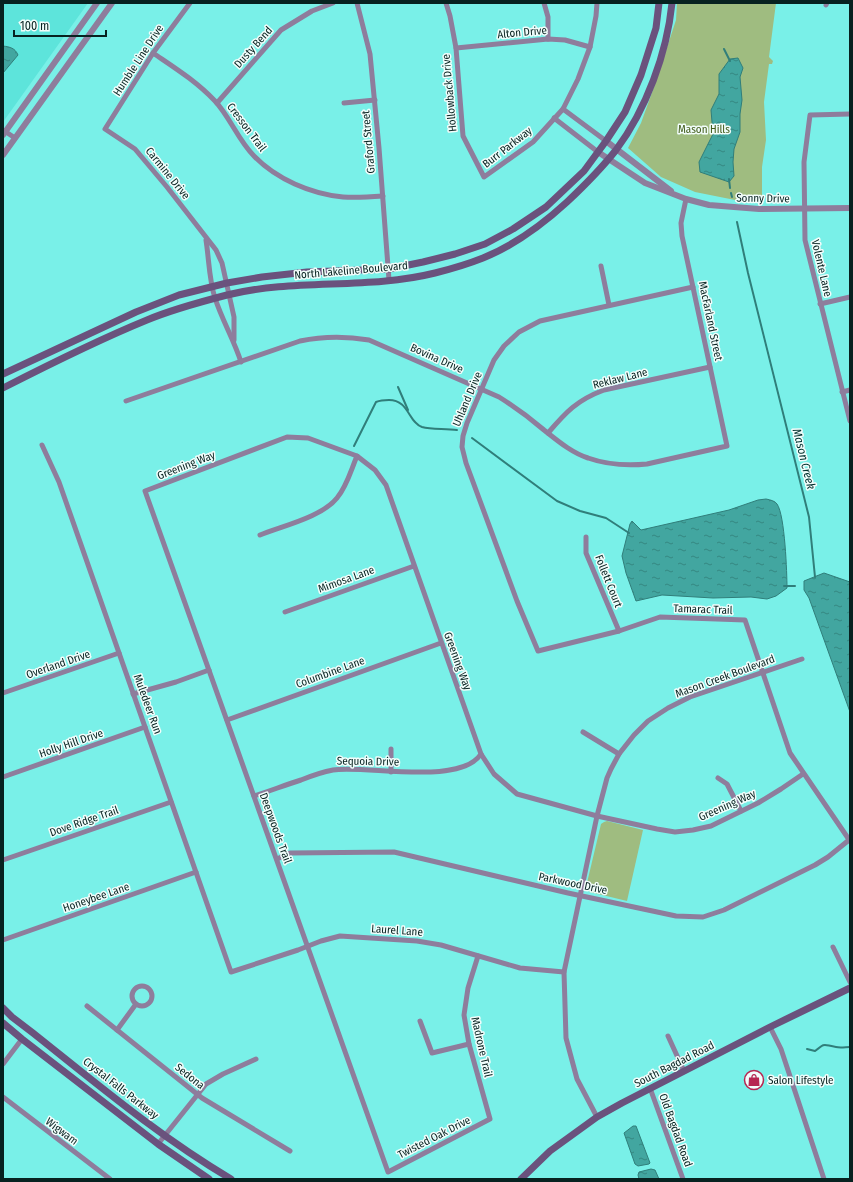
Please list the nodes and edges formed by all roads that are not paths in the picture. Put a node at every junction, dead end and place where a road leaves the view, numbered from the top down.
1 (97, 3) edge
2 (112, 3) edge
3 (190, 3) edge
4 (333, 3) edge
5 (357, 3) edge
6 (446, 3) edge
7 (544, 3) edge
8 (597, 3) edge
9 (659, 3) edge
10 (672, 3) edge
11 (548, 39) junction
12 (590, 47) junction
13 (456, 48) junction
14 (153, 53) junction
15 (375, 100) junction
16 (217, 103) junction
17 (344, 103) dead end
18 (563, 109) junction
19 (850, 114) edge
20 (554, 118) junction
21 (105, 129) joint
22 (4, 132) edge
23 (15, 138) junction
24 (606, 141) junction
25 (617, 149) junction
26 (4, 152) edge
27 (598, 152) junction
28 (609, 159) junction
29 (484, 178) joint
30 (383, 196) junction
31 (677, 196) junction
32 (686, 199) junction
33 (804, 208) junction
34 (850, 208) edge
35 (206, 239) junction
36 (601, 266) dead end
37 (388, 269) junction
38 (389, 280) junction
39 (227, 283) junction
40 (212, 286) junction
41 (693, 287) junction
42 (229, 294) junction
43 (215, 298) junction
44 (850, 298) edge
45 (820, 304) junction
46 (609, 305) junction
47 (234, 340) junction
48 (241, 362) junction
49 (710, 367) junction
50 (3, 374) edge
51 (3, 388) edge
52 (482, 389) junction
53 (850, 390) edge
54 (842, 392) junction
55 (126, 401) dead end
56 (850, 421) edge
57 (548, 433) junction
58 (42, 445) dead end
59 (727, 446) joint
60 (356, 456) junction
61 (145, 491) joint
62 (260, 535) dead end
63 (586, 537) dead end
64 (414, 566) junction
65 (285, 612) dead end
66 (619, 631) junction
67 (441, 643) junction
68 (538, 651) joint
69 (119, 653) junction
70 (802, 659) dead end
71 (209, 670) junction
72 (764, 672) junction
73 (3, 694) edge
74 (133, 694) junction
75 (227, 720) junction
76 (145, 727) junction
77 (583, 732) dead end
78 (391, 749) dead end
79 (481, 754) junction
80 (619, 754) junction
81 (391, 772) junction
82 (803, 774) junction
83 (3, 777) edge
84 (718, 778) dead end
85 (254, 796) junction
86 (171, 802) junction
87 (741, 811) junction
88 (597, 816) junction
89 (850, 841) edge
90 (277, 859) junction
91 (3, 860) edge
92 (196, 872) junction
93 (579, 895) junction
94 (3, 940) edge
95 (308, 946) junction
96 (834, 947) dead end
97 (478, 956) junction
98 (231, 972) joint
99 (564, 972) junction
100 (850, 982) edge
101 (850, 988) edge
102 (136, 1004) junction
103 (86, 1006) dead end
104 (3, 1008) edge
105 (420, 1021) dead end
106 (3, 1023) edge
107 (770, 1027) junction
108 (117, 1030) junction
109 (668, 1036) dead end
110 (22, 1039) junction
111 (469, 1044) junction
112 (256, 1059) dead end
113 (3, 1064) edge
114 (684, 1071) junction
115 (650, 1088) junction
116 (197, 1094) junction
117 (3, 1098) edge
118 (597, 1117) junction
119 (490, 1119) joint
120 (164, 1136) junction
121 (158, 1144) junction
122 (290, 1151) dead end
123 (388, 1172) joint
124 (110, 1179) edge
125 (209, 1179) edge
126 (231, 1179) edge
127 (521, 1179) edge
128 (683, 1179) edge
129 (824, 1179) edge

1 - 22 street
2 - 23 street
3 - 14 street, Humble Line Drive
4 - 16 street, Dusty Bend
5 - 15 street, Graford Street
6 - 13 street, Hollowback Drive
7 - 11 street
8 - 12 street, Burr Parkway
9 - 24 main road, North Lakeline Boulevard
10 - 25 main road, North Lakeline Boulevard
11 - 12 street, Alton Drive
11 - 13 street, Alton Drive
12 - 18 street, Burr Parkway
13 - 29 street, Hollowback Drive
14 - 16 street, Cresson Trail
14 - 21 street, Humble Line Drive
15 - 17 street
15 - 30 street, Graford Street
16 - 30 street, Cresson Trail
18 - 20 street, Burr Parkway
18 - 24 street, Sonny Drive
19 - 33 street, Volente Lane
20 - 27 street, Sonny Drive
20 - 29 street, Burr Parkway
21 - 35 street, Carmine Drive
22 - 23 street
23 - 26 street
24 - 25 street, Sonny Drive
24 - 27 main road, North Lakeline Boulevard
25 - 28 main road, North Lakeline Boulevard
25 - 31 street, Sonny Drive
27 - 28 street, Sonny Drive
27 - 37 main road, North Lakeline Boulevard
28 - 31 street, Sonny Drive
28 - 38 main road, North Lakeline Boulevard
30 - 37 street, Graford Street
31 - 32 street, Sonny Drive
32 - 33 street, Sonny Drive
32 - 41 street, MacFarland Street
33 - 34 street, Sonny Drive
33 - 45 street, Volente Lane
35 - 39 street, Carmine Drive
35 - 40 street, Carmine Drive
36 - 46 street
37 - 38 street, Graford Street
37 - 39 main road, North Lakeline Boulevard
38 - 42 main road, North Lakeline Boulevard
39 - 40 main road, North Lakeline Boulevard
39 - 42 street, Carmine Drive
40 - 43 street, Carmine Drive
40 - 50 main road, North Lakeline Boulevard
41 - 46 street, Uhland Drive
41 - 49 street, MacFarland Street
42 - 43 main road, North Lakeline Boulevard
42 - 47 street, Carmine Drive
43 - 47 street, Carmine Drive
43 - 51 main road, North Lakeline Boulevard
44 - 45 street
45 - 54 street, Volente Lane
46 - 52 street, Uhland Drive
47 - 48 street, Carmine Drive
48 - 52 street, Bovina Drive
48 - 55 street, Bovina Drive
49 - 57 street, Reklaw Lane
49 - 59 street, MacFarland Street
52 - 57 street, Bovina Drive
52 - 68 street, Uhland Drive
53 - 54 street
54 - 56 street, Volente Lane
57 - 59 street, Bovina Drive
58 - 69 street, Muledeer Run
60 - 61 street, Greening Way
60 - 62 street
60 - 64 street, Greening Way
61 - 71 street, Deepwoods Trail
63 - 66 street, Follett Court
64 - 65 street, Mimosa Lane
64 - 67 street, Greening Way
66 - 68 street, Tamarac Trail
66 - 72 street, Tamarac Trail
67 - 75 street, Columbine Lane
67 - 79 street, Greening Way
69 - 73 street, Overland Drive
69 - 74 street, Muledeer Run
70 - 72 street, Mason Creek Boulevard
71 - 74 street
71 - 75 street, Deepwoods Trail
72 - 80 street, Mason Creek Boulevard
72 - 82 street, Tamarac Trail
74 - 76 street, Muledeer Run
75 - 85 street, Deepwoods Trail
76 - 83 street, Holly Hill Drive
76 - 86 street, Muledeer Run
77 - 80 street
78 - 81 street
79 - 81 street, Sequoia Drive
79 - 88 street, Greening Way
80 - 88 street, Mason Creek Boulevard
81 - 85 street, Sequoia Drive
82 - 87 street, Greening Way
82 - 89 street, Tamarac Trail
84 - 87 street
85 - 90 street, Deepwoods Trail
86 - 91 street, Dove Ridge Trail
86 - 92 street, Muledeer Run
87 - 88 street, Greening Way
88 - 93 street, Mason Creek Boulevard
89 - 93 street, Parkwood Drive
90 - 93 street, Parkwood Drive
90 - 95 street, Deepwoods Trail
92 - 94 street, Honeybee Lane
92 - 98 street, Muledeer Run
93 - 99 street, Mason Creek Boulevard
95 - 97 street, Laurel Lane
95 - 98 street, Laurel Lane
95 - 123 street, Deepwoods Trail
96 - 100 street
97 - 99 street, Laurel Lane
97 - 111 street, Madrone Trail
99 - 118 street, Mason Creek Boulevard
101 - 107 main road, South Bagdad Road
102 - 102 street
102 - 108 street
103 - 108 street, Sedona
104 - 120 main road, Crystal Falls Parkway
105 - 111 street
106 - 110 main road, Crystal Falls Parkway
107 - 114 main road, South Bagdad Road
107 - 129 street
108 - 116 street, Sedona
109 - 114 street
110 - 113 street
110 - 121 main road, Crystal Falls Parkway
111 - 119 street, Madrone Trail
112 - 116 street
114 - 115 main road, South Bagdad Road
115 - 118 main road, South Bagdad Road
115 - 128 street, Old Bagdad Road
116 - 120 street
116 - 122 street, Sedona
117 - 124 street, Wigwam
118 - 127 main road, South Bagdad Road
119 - 123 street, Twisted Oak Drive
120 - 121 street
120 - 126 main road, Crystal Falls Parkway
121 - 125 main road, Crystal Falls Parkway

